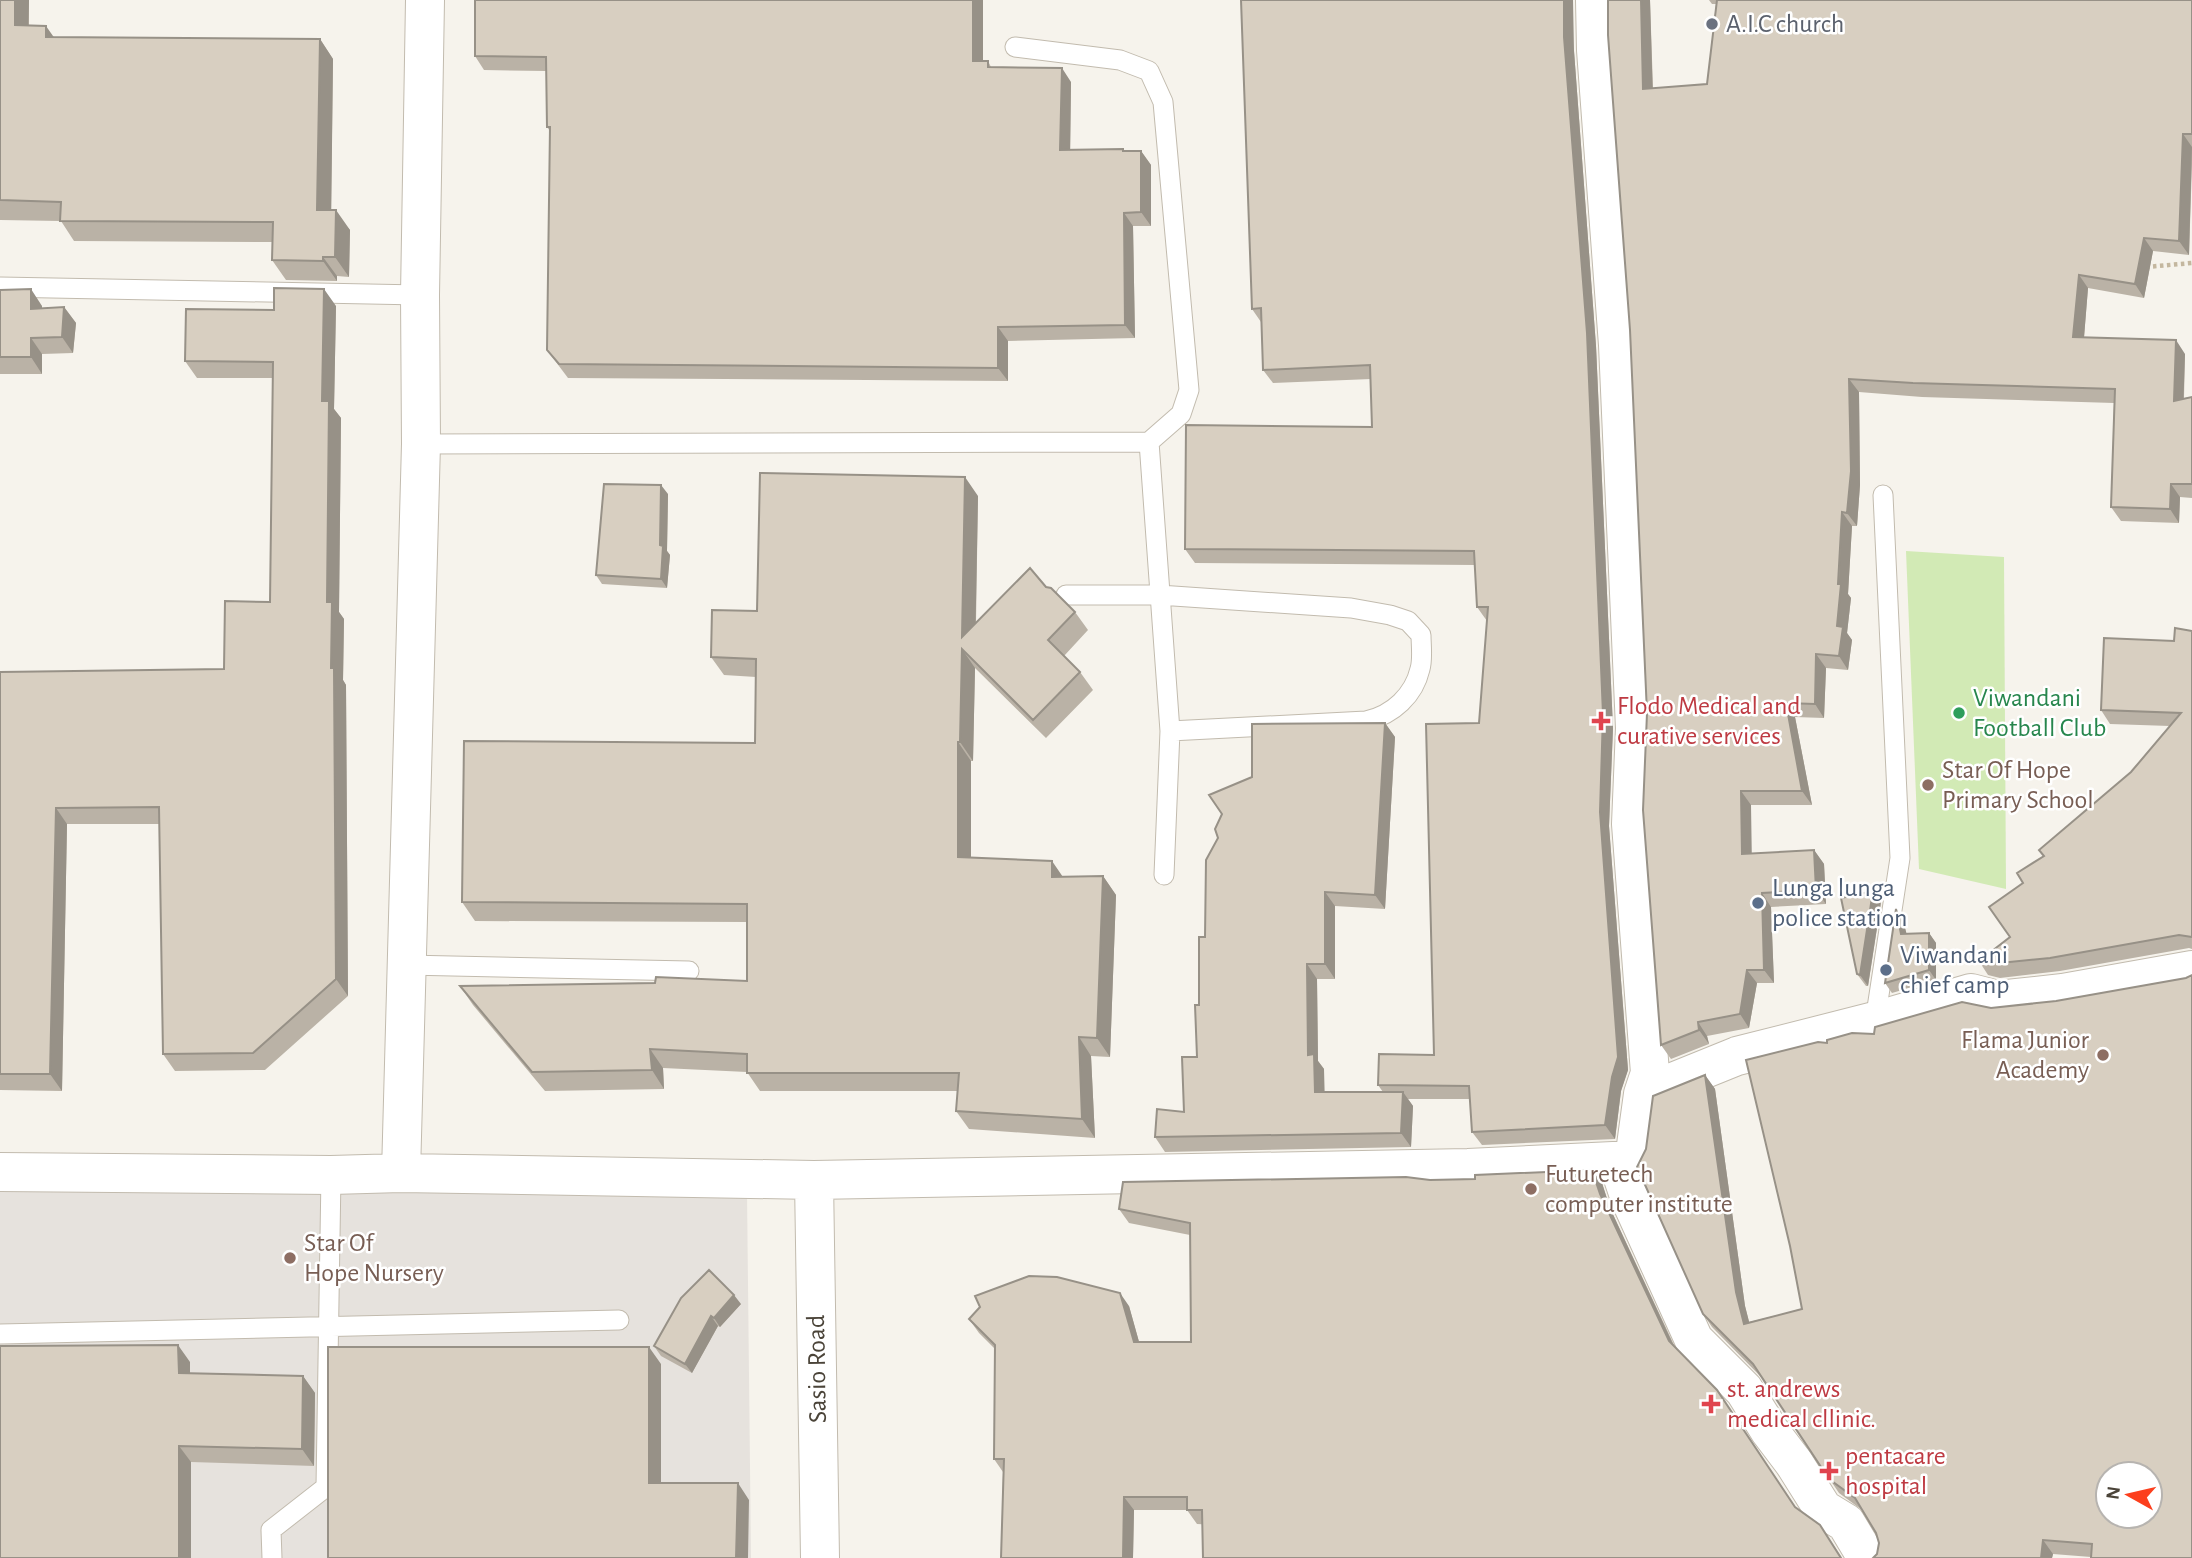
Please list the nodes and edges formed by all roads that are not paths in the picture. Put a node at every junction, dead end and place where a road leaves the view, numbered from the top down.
1 (425, 0) edge
2 (1595, 0) edge
3 (1015, 47) dead end
4 (0, 287) edge
5 (420, 295) junction
6 (1149, 442) junction
7 (421, 444) junction
8 (1883, 495) dead end
9 (1066, 594) dead end
10 (1160, 596) junction
11 (1170, 731) junction
12 (1164, 875) dead end
13 (406, 965) junction
14 (2192, 970) edge
15 (689, 971) dead end
16 (1875, 1021) junction
17 (1643, 1094) junction
18 (1634, 1160) junction
19 (0, 1172) edge
20 (401, 1173) junction
21 (331, 1175) junction
22 (814, 1180) junction
23 (619, 1320) dead end
24 (327, 1326) junction
25 (0, 1334) edge
26 (272, 1558) edge
27 (820, 1558) edge
28 (1867, 1558) edge

1 - 5 street
2 - 17 street
3 - 6 lane
4 - 5 lane
5 - 7 street
6 - 7 lane
6 - 10 lane
7 - 13 street
8 - 16 lane
9 - 10 lane
10 - 11 lane
10 - 11 lane
11 - 12 lane
13 - 15 lane
13 - 20 street
14 - 16 street
16 - 17 street
17 - 18 street
18 - 22 street
18 - 28 street
19 - 21 street
20 - 21 street
20 - 22 street
21 - 24 lane
22 - 27 street, Sasio Road
23 - 24 lane
24 - 25 lane
24 - 26 lane

